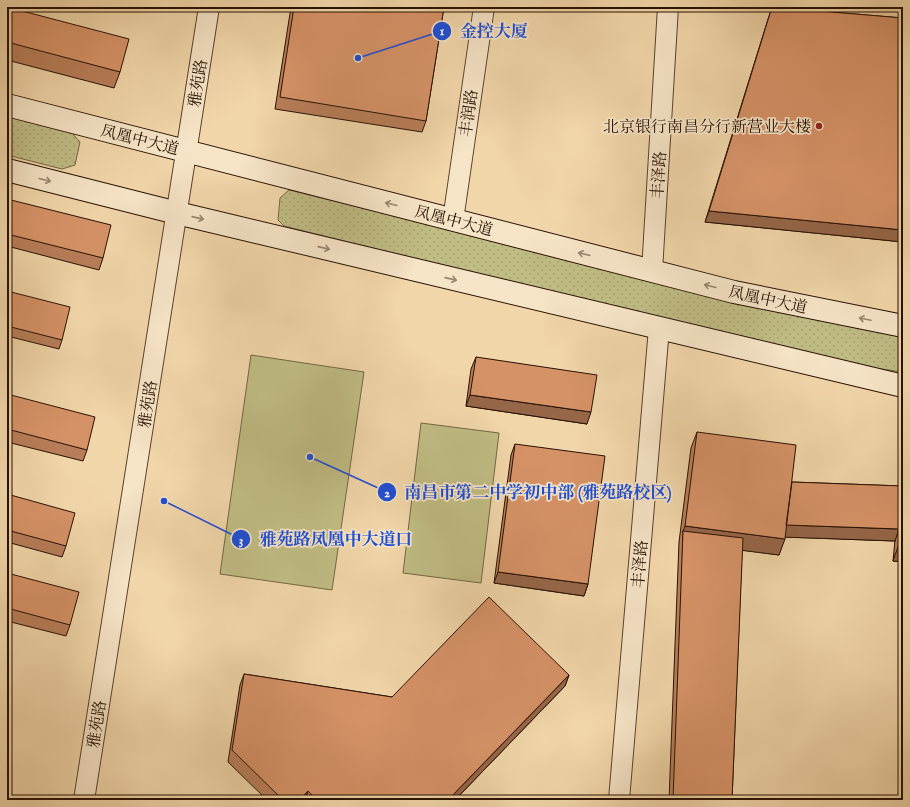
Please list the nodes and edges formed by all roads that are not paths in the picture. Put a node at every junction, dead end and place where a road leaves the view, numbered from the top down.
1 (209, 7) edge
2 (484, 7) edge
3 (668, 7) edge
4 (7, 105) edge
5 (186, 151) junction
6 (7, 170) edge
7 (177, 213) junction
8 (453, 220) junction
9 (652, 271) junction
10 (903, 326) edge
11 (659, 328) junction
12 (903, 386) edge
13 (84, 800) edge
14 (619, 800) edge

1 - 5 street, 雅苑路
2 - 8 street, 丰润路
3 - 9 street, 丰泽路
4 - 5 main road, 凤凰中大道
5 - 7 street, 雅苑路
8 -> 5 main road, 凤凰中大道
6 -> 7 main road
7 -> 11 main road
7 - 13 street, 雅苑路
9 -> 8 main road, 凤凰中大道
10 -> 9 main road, 凤凰中大道
11 - 12 main road
11 - 14 street, 丰泽路

